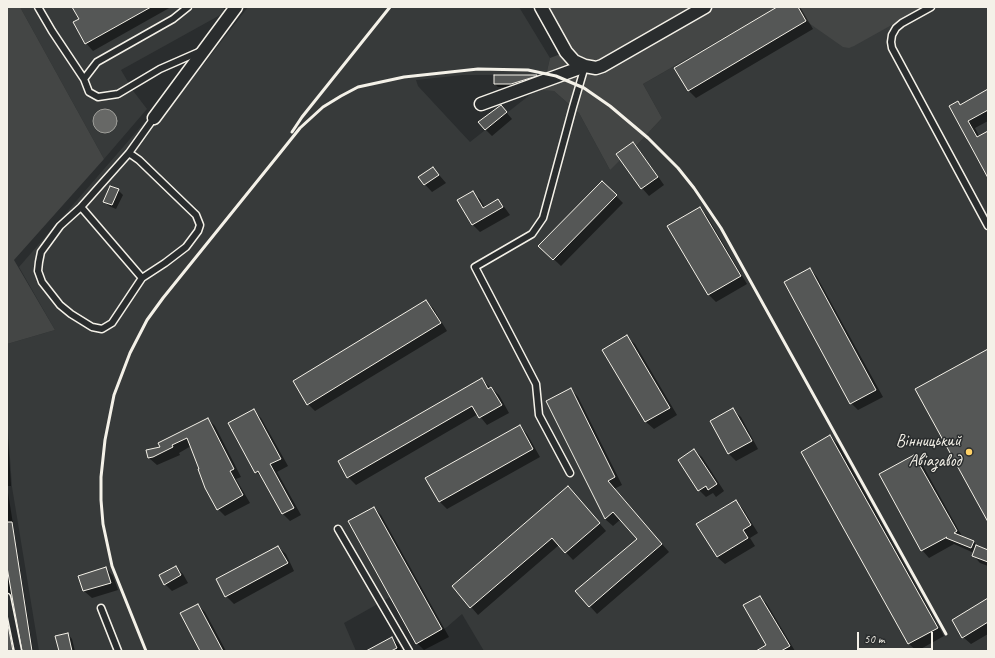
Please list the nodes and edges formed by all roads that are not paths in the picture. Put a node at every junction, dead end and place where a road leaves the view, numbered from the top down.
1 (38, 7) edge
2 (188, 7) edge
3 (236, 7) edge
4 (541, 7) edge
5 (705, 7) edge
6 (931, 7) edge
7 (205, 49) junction
8 (585, 66) junction
9 (84, 79) junction
10 (481, 104) dead end
11 (154, 118) joint
12 (129, 153) junction
13 (81, 207) junction
14 (988, 226) edge
15 (142, 278) junction
16 (570, 473) dead end
17 (338, 529) dead end
18 (7, 597) edge
19 (101, 608) dead end
20 (18, 651) edge
21 (118, 651) edge
22 (409, 651) edge

1 - 9 lane
2 - 9 lane
3 - 7 street
4 - 8 street
5 - 8 street
6 - 14 lane
7 - 9 lane
7 - 11 street
8 - 10 street
8 - 16 lane
11 - 12 lane
12 - 13 lane
12 - 15 lane
13 - 15 lane
13 - 15 lane
17 - 22 lane
18 - 20 lane
19 - 21 lane

